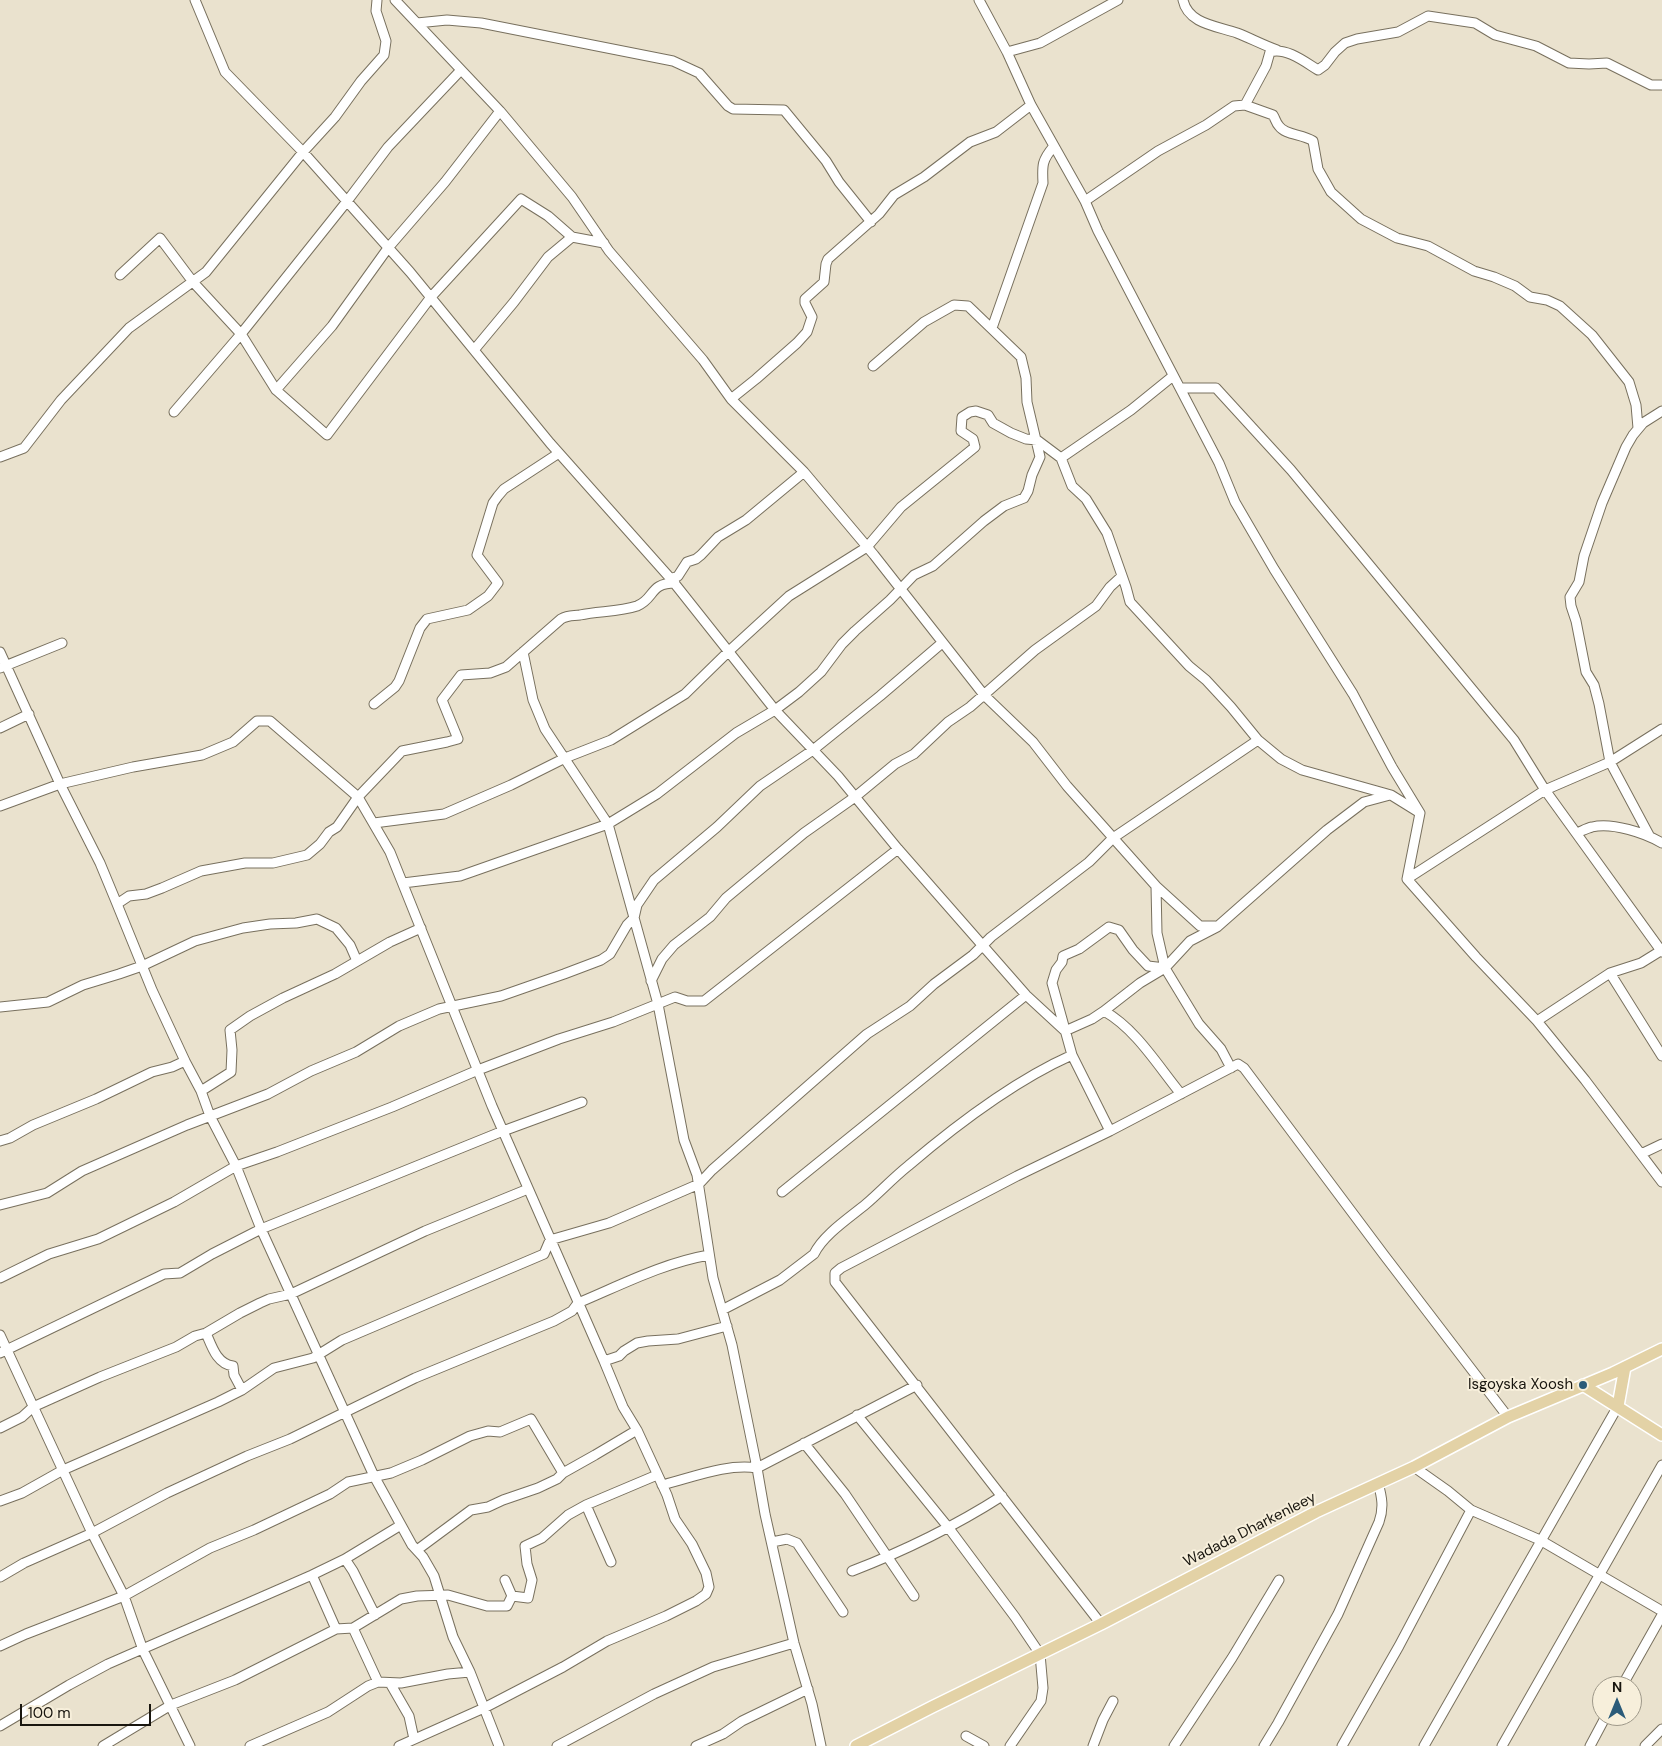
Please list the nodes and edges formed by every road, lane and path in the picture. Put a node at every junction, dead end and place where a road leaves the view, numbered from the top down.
1 (195, 0) edge
2 (377, 0) edge
3 (395, 0) edge
4 (979, 0) edge
5 (1118, 0) edge
6 (1183, 0) edge
7 (417, 23) junction
8 (1277, 50) junction
9 (1007, 52) junction
10 (461, 70) junction
11 (1662, 85) edge
12 (1031, 105) junction
13 (1244, 105) junction
14 (500, 111) junction
15 (1054, 146) junction
16 (303, 152) junction
17 (348, 200) junction
18 (1085, 201) junction
19 (871, 222) junction
20 (572, 237) junction
21 (604, 243) junction
22 (388, 248) junction
23 (120, 275) dead end
24 (193, 282) junction
25 (431, 297) junction
26 (992, 328) junction
27 (241, 334) junction
28 (474, 350) junction
29 (873, 366) dead end
30 (1173, 376) junction
31 (1180, 388) junction
32 (276, 390) junction
33 (731, 399) junction
34 (1662, 411) edge
35 (174, 412) dead end
36 (1638, 428) junction
37 (1037, 440) junction
38 (559, 453) junction
39 (0, 457) edge
40 (1061, 458) junction
41 (804, 472) junction
42 (867, 547) junction
43 (1122, 576) junction
44 (673, 581) junction
45 (900, 588) junction
46 (942, 643) junction
47 (62, 644) dead end
48 (729, 651) junction
49 (0, 652) edge
50 (523, 652) junction
51 (3, 667) edge
52 (984, 695) junction
53 (374, 704) dead end
54 (775, 710) junction
55 (29, 714) junction
56 (0, 728) edge
57 (1662, 729) edge
58 (1258, 740) junction
59 (813, 750) junction
60 (565, 758) junction
61 (1610, 762) junction
62 (60, 784) junction
63 (1545, 790) junction
64 (1391, 795) junction
65 (358, 796) junction
66 (855, 797) junction
67 (0, 806) edge
68 (1420, 813) junction
69 (374, 823) junction
70 (608, 824) junction
71 (1577, 833) junction
72 (1649, 835) junction
73 (1113, 838) junction
74 (1662, 843) edge
75 (898, 849) junction
76 (1407, 879) junction
77 (403, 883) junction
78 (1156, 886) junction
79 (117, 904) junction
80 (634, 918) junction
81 (1217, 926) junction
82 (421, 928) junction
83 (982, 945) junction
84 (1662, 951) edge
85 (357, 961) junction
86 (142, 966) junction
87 (1164, 968) junction
88 (1610, 973) junction
89 (651, 981) junction
90 (1026, 995) junction
91 (658, 1004) junction
92 (0, 1007) edge
93 (453, 1007) junction
94 (1104, 1011) junction
95 (1538, 1021) junction
96 (1065, 1030) junction
97 (1072, 1055) junction
98 (1662, 1056) edge
99 (185, 1061) junction
100 (1231, 1068) junction
101 (478, 1070) junction
102 (201, 1091) junction
103 (1181, 1094) junction
104 (582, 1102) dead end
105 (210, 1116) junction
106 (502, 1130) junction
107 (1110, 1130) junction
108 (0, 1141) edge
109 (1662, 1144) edge
110 (1641, 1154) junction
111 (236, 1166) junction
112 (1662, 1182) edge
113 (699, 1184) junction
114 (528, 1189) junction
115 (782, 1192) dead end
116 (0, 1205) edge
117 (260, 1230) junction
118 (550, 1240) junction
119 (709, 1255) junction
120 (0, 1278) edge
121 (292, 1294) junction
122 (578, 1303) junction
123 (722, 1310) junction
124 (727, 1326) junction
125 (206, 1334) junction
126 (0, 1335) edge
127 (1662, 1349) edge
128 (4, 1351) edge
129 (320, 1355) junction
130 (604, 1361) junction
131 (1625, 1367) junction
132 (917, 1385) junction
133 (1583, 1385) junction
134 (242, 1390) junction
135 (1618, 1406) junction
136 (33, 1407) junction
137 (345, 1411) junction
138 (857, 1415) junction
139 (1508, 1417) junction
140 (0, 1428) edge
141 (637, 1430) junction
142 (1662, 1435) edge
143 (804, 1443) junction
144 (1662, 1465) edge
145 (1414, 1467) junction
146 (757, 1468) junction
147 (63, 1470) junction
148 (563, 1473) junction
149 (657, 1474) junction
150 (374, 1476) junction
151 (1378, 1483) junction
152 (662, 1485) junction
153 (1002, 1496) junction
154 (0, 1502) edge
155 (586, 1505) junction
156 (1471, 1510) junction
157 (401, 1525) junction
158 (948, 1527) junction
159 (92, 1533) junction
160 (1540, 1540) junction
161 (772, 1542) junction
162 (417, 1550) junction
163 (887, 1558) junction
164 (345, 1559) junction
165 (611, 1562) dead end
166 (852, 1571) dead end
167 (312, 1575) junction
168 (1599, 1575) junction
169 (0, 1576) edge
170 (505, 1580) dead end
171 (1279, 1580) dead end
172 (124, 1596) junction
173 (440, 1596) junction
174 (512, 1596) junction
175 (914, 1596) dead end
176 (843, 1612) dead end
177 (1662, 1613) edge
178 (375, 1615) junction
179 (1102, 1624) junction
180 (352, 1628) junction
181 (336, 1629) junction
182 (794, 1643) junction
183 (0, 1646) edge
184 (143, 1650) junction
185 (1040, 1654) junction
186 (470, 1672) junction
187 (1627, 1676) edge
188 (378, 1682) junction
189 (390, 1683) junction
190 (808, 1689) junction
191 (1113, 1701) dead end
192 (171, 1706) junction
193 (484, 1708) junction
194 (0, 1726) edge
195 (1601, 1726) edge
196 (1662, 1729) edge
197 (966, 1736) dead end
198 (414, 1739) junction
199 (103, 1746) edge
200 (190, 1746) edge
201 (250, 1746) edge
202 (399, 1746) edge
203 (500, 1746) edge
204 (557, 1746) edge
205 (696, 1746) edge
206 (821, 1746) edge
207 (856, 1746) edge
208 (984, 1746) edge
209 (1010, 1746) edge
210 (1093, 1746) edge
211 (1174, 1746) edge
212 (1264, 1746) edge
213 (1342, 1746) edge
214 (1424, 1746) edge
215 (1502, 1746) edge
216 (1590, 1746) edge
217 (1645, 1746) edge

1 - 16 street
2 - 16 street
3 - 7 street
4 - 9 street
5 - 9 street
6 - 8 street
7 - 10 street
7 - 19 street
8 - 11 street
8 - 13 street
9 - 12 street
10 - 14 street
10 - 17 street
12 - 15 street
12 - 19 street
13 - 18 street
13 - 36 street
14 - 21 street
14 - 22 street
15 - 18 street
15 - 26 street
16 - 17 street
16 - 24 street
17 - 22 street
17 - 27 street
18 - 30 street
19 - 33 street
20 - 21 street
20 - 25 street
20 - 28 street
21 - 33 street
22 - 25 street
22 - 32 street
23 - 24 street
24 - 27 street
24 - 39 street
25 - 28 street
25 - 32 street
26 - 29 street
26 - 37 street
27 - 32 street
27 - 35 street
28 - 38 street
30 - 31 street
30 - 40 street
31 - 63 street
31 - 68 street
33 - 41 street
34 - 36 street
36 - 61 street
37 - 40 street
37 - 42 street
37 - 45 street
38 - 44 street
38 - 53 street
40 - 43 street
41 - 42 street
41 - 44 street
42 - 45 street
42 - 48 street
43 - 52 street
43 - 58 street
44 - 48 street
44 - 50 street
45 - 46 street
45 - 54 street
46 - 52 street
46 - 59 street
47 - 51 street
48 - 54 street
48 - 60 street
49 - 51 street
50 - 60 street
50 - 65 street
51 - 55 street
52 - 66 street
52 - 73 street
54 - 59 street
54 - 70 street
55 - 56 street
55 - 62 street
57 - 61 street
58 - 64 street
58 - 73 street
59 - 66 street
59 - 80 street
60 - 69 street
60 - 70 street
61 - 63 street
61 - 72 street
62 - 65 street
62 - 67 street
62 - 79 street
63 - 71 street
63 - 76 street
64 - 68 street
64 - 81 street
65 - 69 street
65 - 79 street
66 - 75 street
66 - 89 street
68 - 76 street
69 - 77 street
70 - 77 street
70 - 80 street
71 - 72 street
71 - 84 street
72 - 74 street
73 - 78 street
73 - 83 street
75 - 83 street
75 - 91 street
76 - 95 street
77 - 82 street
78 - 81 street
78 - 87 street
79 - 86 street
80 - 89 street
80 - 93 street
81 - 87 street
82 - 85 street
82 - 93 street
83 - 90 street
83 - 113 street
84 - 88 street
85 - 86 street
85 - 102 street
86 - 92 street
86 - 99 street
87 - 94 street
87 - 96 street
87 - 100 street
88 - 95 street
88 - 98 street
89 - 91 street
90 - 96 street
90 - 115 street
91 - 101 street
91 - 113 street
93 - 101 street
93 - 105 street
94 - 96 street
94 - 103 street
95 - 110 street
96 - 97 street
97 - 107 street
97 - 123 street
99 - 102 street
99 - 108 street
100 - 103 street
100 - 139 street
101 - 106 street
101 - 111 street
102 - 105 street
103 - 107 street
104 - 106 street
105 - 111 street
105 - 116 street
106 - 114 street
106 - 117 street
107 - 132 street
109 - 110 street
110 - 112 street
111 - 117 street
111 - 120 street
113 - 118 street
113 - 119 street
114 - 118 street
114 - 121 street
117 - 121 street
117 - 128 street
118 - 122 street
118 - 129 street
119 - 122 street
119 - 123 street
121 - 125 street
121 - 129 street
122 - 130 street
122 - 137 street
123 - 124 street
124 - 130 street
124 - 146 street
125 - 134 street
125 - 136 street
126 - 128 street
127 - 131 main road, Wadada Dharkenleey
128 - 136 street
129 - 134 street
129 - 137 street
130 - 141 street
131 - 133 main road, Wadada Dharkenleey
131 - 135 main road
132 - 138 street
132 - 153 street
133 - 135 main road
133 - 139 main road, Wadada Dharkenleey
134 - 147 street
135 - 142 main road
135 - 160 street
136 - 140 street
136 - 147 street
137 - 150 street
137 - 159 street
138 - 143 street
138 - 158 street
139 - 145 main road, Wadada Dharkenleey
141 - 148 street
141 - 149 street
143 - 146 street
143 - 163 street
144 - 168 street
145 - 151 main road, Wadada Dharkenleey
145 - 156 street
146 - 152 street
146 - 161 street
147 - 154 street
147 - 159 street
148 - 150 street
148 - 162 street
149 - 152 street
149 - 155 street
150 - 157 street
150 - 172 street
151 - 179 main road, Wadada Dharkenleey
151 - 212 street
152 - 193 street
153 - 158 street
153 - 179 street
155 - 165 street
155 - 174 street
156 - 160 street
156 - 213 street
157 - 162 street
157 - 164 street
158 - 163 street
158 - 185 street
159 - 169 street
159 - 172 street
160 - 168 street
160 - 214 street
161 - 176 street
161 - 182 street
162 - 173 street
163 - 166 street
163 - 175 street
164 - 167 street
164 - 178 street
167 - 181 street
167 - 184 street
168 - 177 street
168 - 215 street
170 - 174 street
171 - 211 street
172 - 183 street
172 - 184 street
173 - 174 street
173 - 178 street
173 - 186 street
177 - 187 street
178 - 180 street
179 - 185 main road, Wadada Dharkenleey
180 - 181 street
180 - 188 street
181 - 192 street
182 - 190 street
182 - 204 street
184 - 192 street
184 - 194 street
185 - 207 main road, Wadada Dharkenleey
185 - 209 street
186 - 189 street
186 - 193 street
188 - 189 street
188 - 201 street
189 - 198 street
190 - 205 street
190 - 206 street
191 - 210 street
192 - 199 street
192 - 200 street
193 - 198 street
193 - 203 street
195 - 216 street
196 - 217 street
197 - 208 street
198 - 202 street

